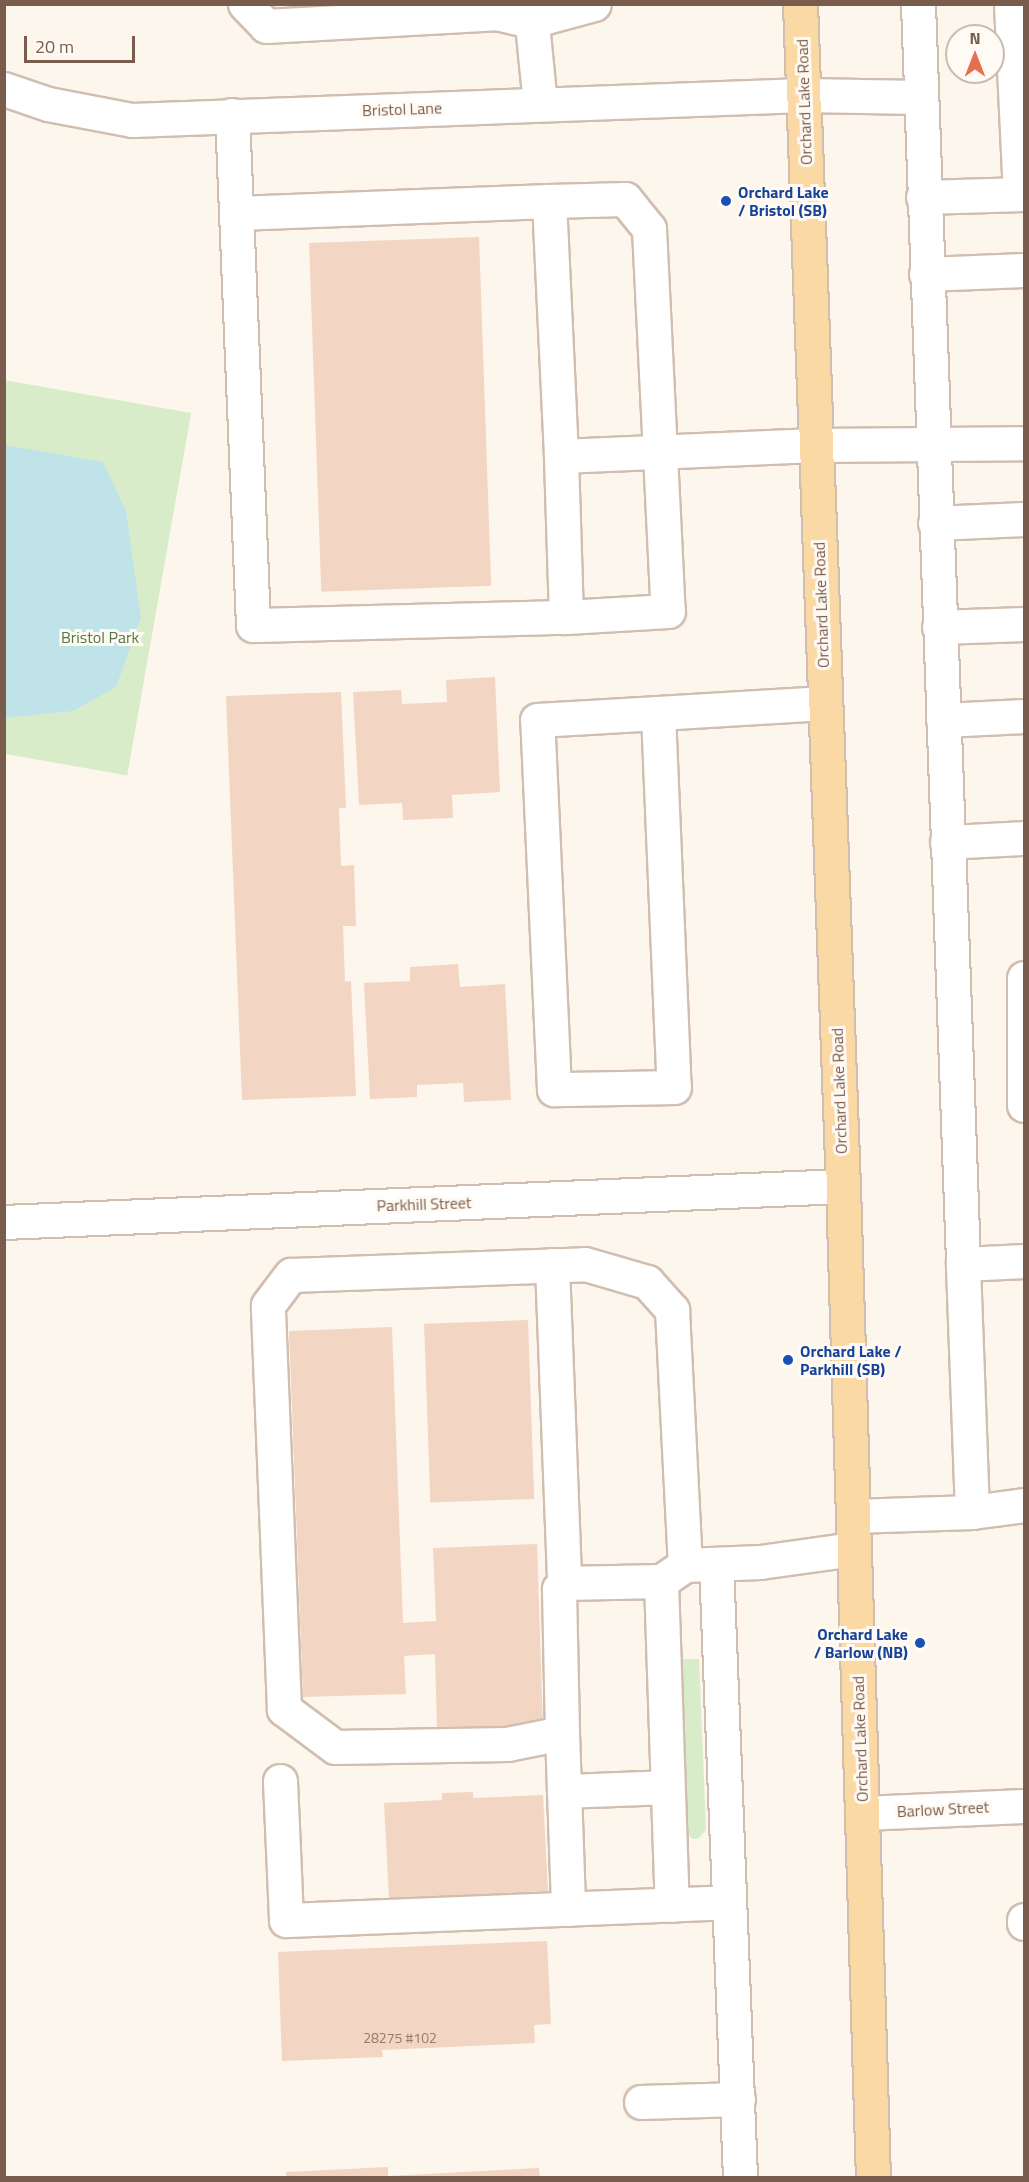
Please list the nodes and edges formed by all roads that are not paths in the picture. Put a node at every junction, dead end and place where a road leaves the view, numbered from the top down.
1 (245, 4) edge
2 (594, 4) edge
3 (800, 4) edge
4 (918, 4) edge
5 (1011, 4) edge
6 (530, 13) edge
7 (4, 88) edge
8 (804, 95) junction
9 (920, 97) junction
10 (540, 104) junction
11 (232, 115) junction
12 (1022, 194) edge
13 (922, 197) junction
14 (549, 201) junction
15 (237, 213) junction
16 (1024, 270) edge
17 (926, 274) junction
18 (932, 443) junction
19 (1024, 443) edge
20 (815, 445) junction
21 (660, 452) junction
22 (561, 456) junction
23 (1024, 519) edge
24 (935, 523) junction
25 (566, 617) junction
26 (1024, 624) edge
27 (939, 627) junction
28 (825, 703) junction
29 (658, 713) junction
30 (1024, 716) edge
31 (943, 720) junction
32 (1024, 838) edge
33 (947, 842) junction
34 (1024, 978) edge
35 (1024, 1105) edge
36 (843, 1186) junction
37 (4, 1222) edge
38 (1024, 1261) edge
39 (963, 1264) junction
40 (552, 1265) junction
41 (1024, 1505) edge
42 (972, 1512) junction
43 (853, 1516) junction
44 (854, 1549) junction
45 (687, 1570) junction
46 (564, 1582) junction
47 (562, 1732) junction
48 (280, 1781) dead end
49 (668, 1787) junction
50 (564, 1791) junction
51 (1024, 1806) edge
52 (862, 1813) junction
53 (729, 1902) junction
54 (672, 1905) junction
55 (568, 1909) junction
56 (738, 2099) junction
57 (641, 2102) dead end
58 (740, 2178) edge
59 (873, 2178) edge

1 - 6 street
2 - 6 street
3 - 8 main road, Orchard Lake Road
4 - 9 street
5 - 12 street
6 - 10 street
7 - 11 street, Bristol Lane
8 - 9 street, Bristol Lane
8 - 10 street, Bristol Lane
8 - 20 main road, Orchard Lake Road
9 - 13 street
10 - 11 street, Bristol Lane
11 - 15 street
12 - 13 street
13 - 17 street
14 - 15 street
14 - 21 street
14 - 22 street
15 - 25 street
16 - 17 street
17 - 18 street
18 - 19 street
18 - 20 street
18 - 24 street
20 - 21 street
20 - 28 main road, Orchard Lake Road
21 - 22 street
21 - 25 street
22 - 25 street
23 - 24 street
24 - 27 street
26 - 27 street
27 - 31 street
28 - 29 street
28 - 36 main road, Orchard Lake Road
29 - 29 street
30 - 31 street
31 - 33 street
32 - 33 street
33 - 39 street
34 - 35 street
36 - 37 street, Parkhill Street
36 - 43 main road, Orchard Lake Road
38 - 39 street
39 - 42 street
40 - 45 street
40 - 46 street
40 - 47 street
41 - 42 street
42 - 43 street
43 - 44 main road, Orchard Lake Road
44 - 45 street
44 - 52 main road, Orchard Lake Road
45 - 46 street
45 - 49 street
45 - 53 street
46 - 47 street
47 - 50 street
48 - 55 street
49 - 50 street
49 - 54 street
50 - 55 street
51 - 52 street, Barlow Street
52 - 59 main road, Orchard Lake Road
53 - 54 street
53 - 56 street
54 - 55 street
56 - 57 street
56 - 58 street

